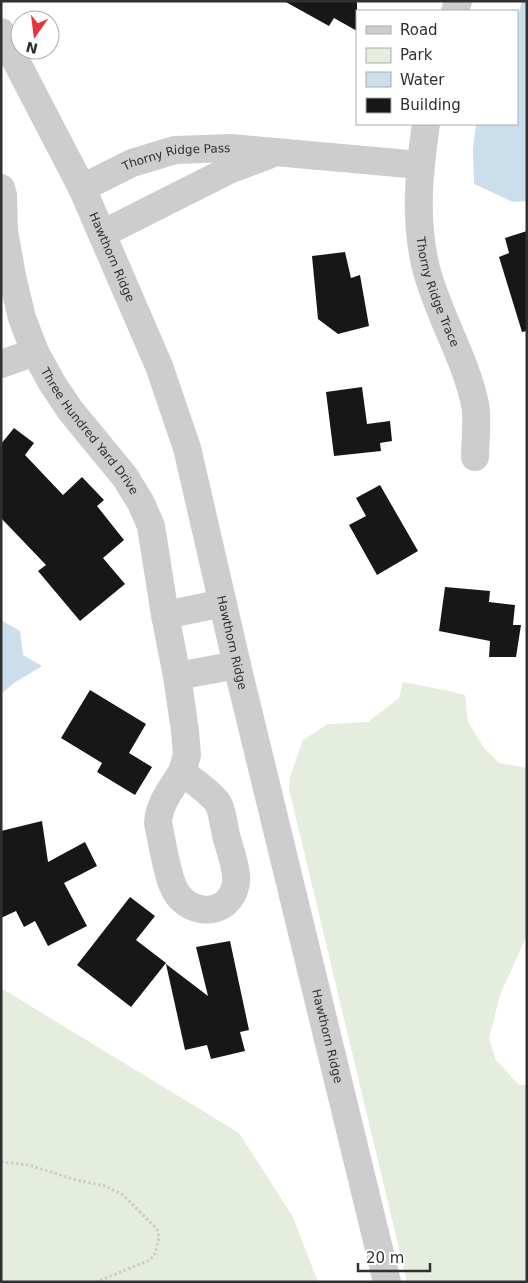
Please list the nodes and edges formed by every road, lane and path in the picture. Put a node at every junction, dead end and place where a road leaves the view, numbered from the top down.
1 (1, 32) edge
2 (426, 125) edge
3 (277, 152) junction
4 (420, 165) junction
5 (1, 188) edge
6 (82, 188) junction
7 (102, 234) junction
8 (9, 297) edge
9 (35, 352) junction
10 (1, 364) edge
11 (475, 458) dead end
12 (223, 603) junction
13 (165, 615) junction
14 (237, 665) junction
15 (177, 676) junction
16 (182, 772) dead end
17 (1, 1162) edge
18 (96, 1282) edge
19 (387, 1282) edge

1 - 6 street, Hawthorn Ridge
2 - 4 street, Thorny Ridge Trace
3 - 4 street, Thorny Ridge Pass
3 - 6 street, Thorny Ridge Pass
3 - 7 street, Thorny Ridge Pass
4 - 11 street, Thorny Ridge Trace
5 - 8 street, Three Hundred Yard Drive
6 - 7 street, Hawthorn Ridge
7 - 12 street, Hawthorn Ridge
8 - 9 street, Three Hundred Yard Drive
9 - 10 street
9 - 13 street, Three Hundred Yard Drive
12 - 13 street
12 - 14 street, Hawthorn Ridge
13 - 15 street, Three Hundred Yard Drive
14 - 15 street
14 - 19 street, Hawthorn Ridge
15 - 16 street, Three Hundred Yard Drive
17 - 18 path

